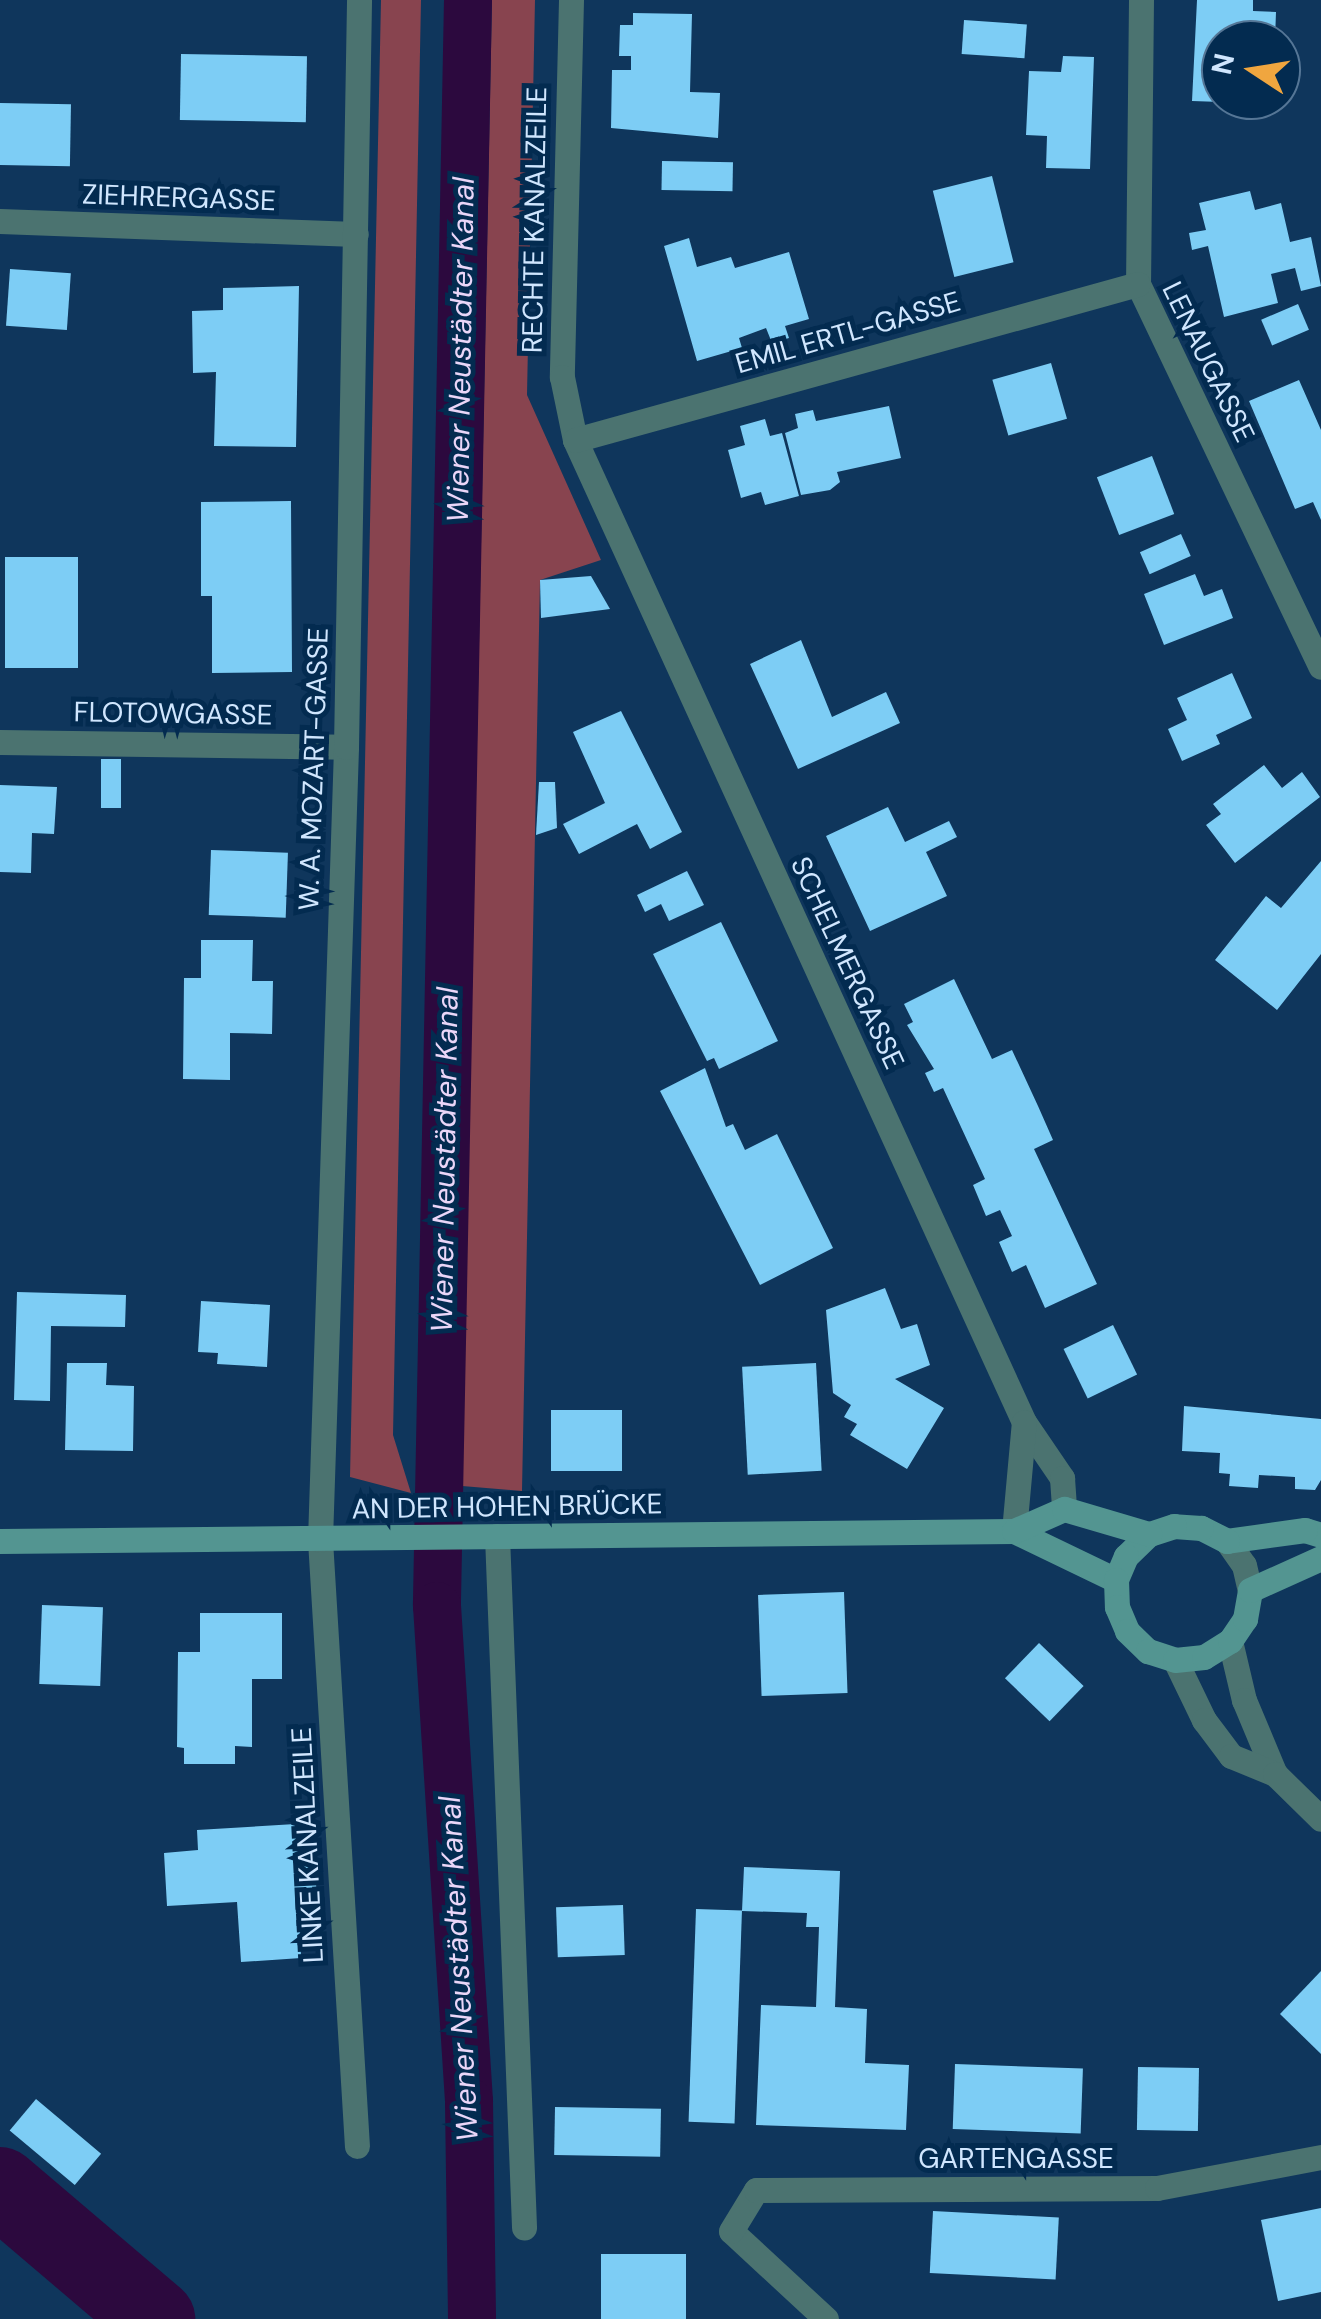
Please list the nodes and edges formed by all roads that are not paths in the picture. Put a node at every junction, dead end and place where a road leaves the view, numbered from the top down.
1 (359, 0) edge
2 (570, 0) edge
3 (1141, 0) edge
4 (0, 221) edge
5 (356, 234) junction
6 (1138, 284) junction
7 (575, 440) junction
8 (1321, 668) edge
9 (0, 742) edge
10 (346, 747) junction
11 (1024, 1422) junction
12 (1064, 1509) junction
13 (1014, 1531) junction
14 (1150, 1534) junction
15 (1321, 1535) edge
16 (490, 1536) junction
17 (320, 1540) junction
18 (1227, 1541) junction
19 (0, 1542) edge
20 (1321, 1558) edge
21 (1116, 1580) junction
22 (1250, 1590) junction
23 (1230, 1641) junction
24 (1175, 1660) junction
25 (1275, 1774) junction
26 (1321, 1819) edge
27 (356, 2146) dead end
28 (1321, 2157) edge
29 (524, 2227) dead end
30 (826, 2319) edge

1 - 5 street, W. A. MOZART-GASSE
2 - 7 street, RECHTE KANALZEILE
3 - 6 street, LENAUGASSE
4 - 5 street, ZIEHRERGASSE
5 - 10 street, W. A. MOZART-GASSE
6 - 7 street, EMIL ERTL-GASSE
6 - 8 street, LENAUGASSE
7 - 11 street, SCHELMERGASSE
9 - 10 street, FLOTOWGASSE
10 - 17 street, W. A. MOZART-GASSE
11 - 12 street, SCHELMERGASSE
11 - 13 street
12 - 13 street, AN DER HOHEN BRÜCKE
12 - 14 street
13 - 16 street, AN DER HOHEN BRÜCKE
13 - 21 street, AN DER HOHEN BRÜCKE
14 - 18 street
14 - 21 street
15 - 18 street
16 - 17 street, AN DER HOHEN BRÜCKE
16 - 29 street
17 - 19 street, AN DER HOHEN BRÜCKE
17 - 27 street, LINKE KANALZEILE
18 - 22 street
20 - 22 street
21 - 24 street
22 - 23 street
23 - 24 street
23 - 25 street
24 - 25 street
25 - 26 street
28 - 30 street, GARTENGASSE

